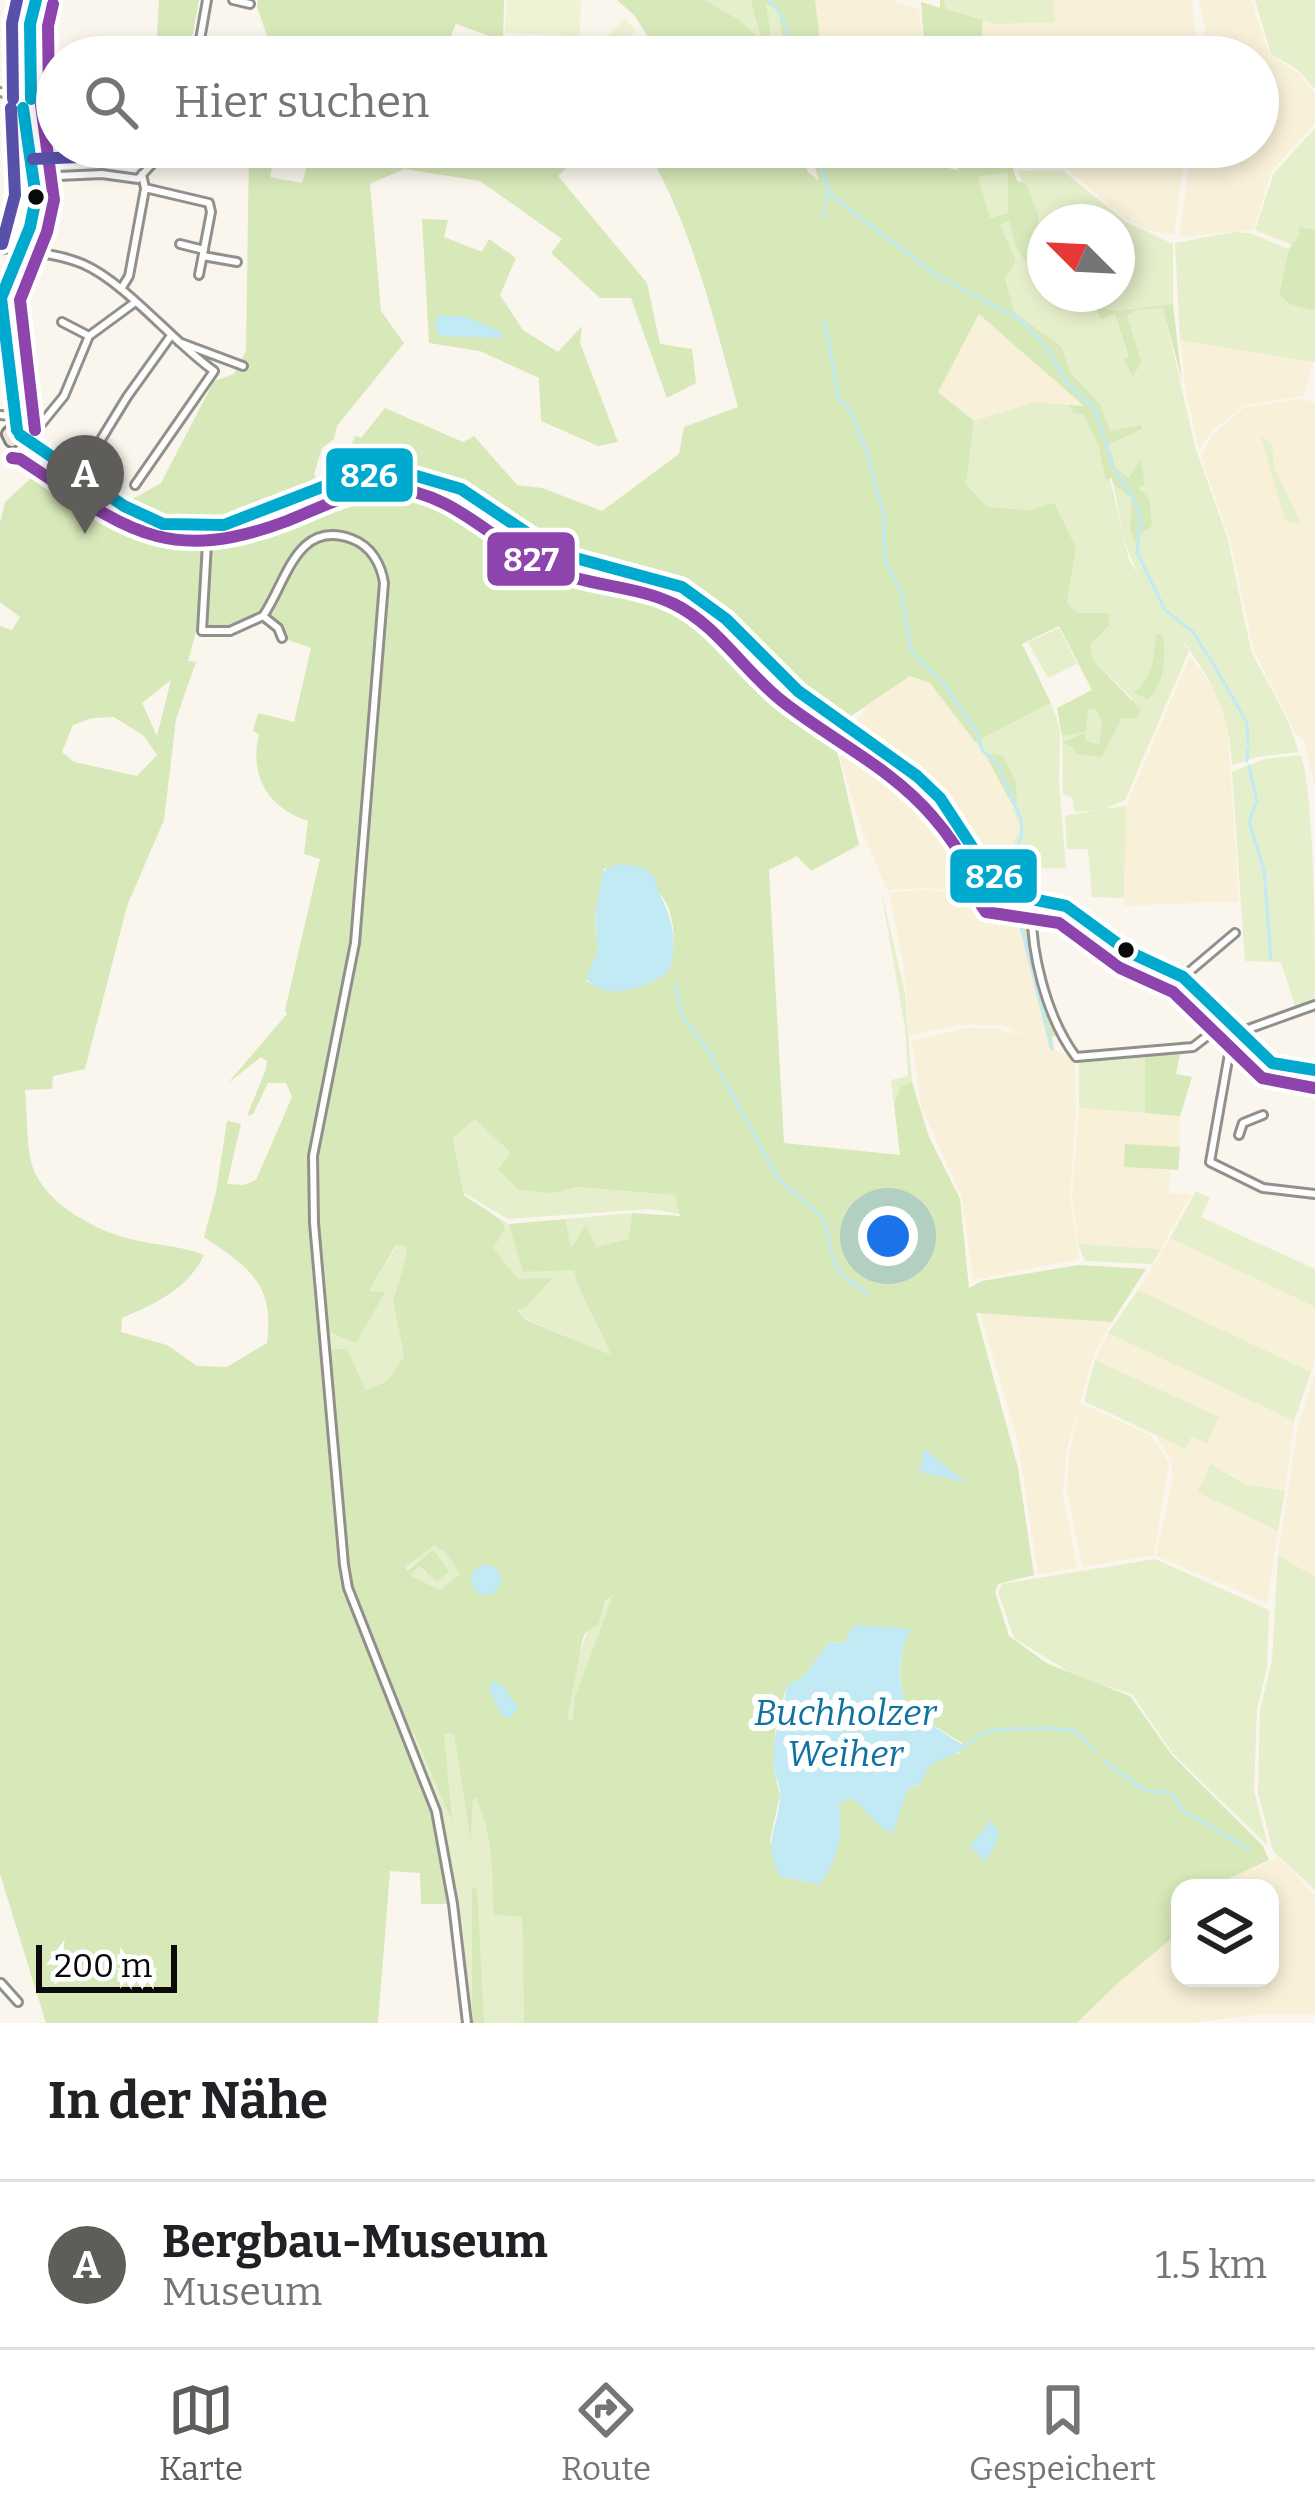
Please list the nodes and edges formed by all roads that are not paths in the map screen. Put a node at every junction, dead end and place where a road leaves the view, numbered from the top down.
1 (36, 0) edge
2 (207, 0) edge
3 (233, 0) edge
4 (250, 4) dead end
5 (201, 36) edge
6 (0, 92) edge
7 (36, 101) edge
8 (27, 102) junction
9 (148, 168) edge
10 (142, 174) junction
11 (34, 177) junction
12 (145, 188) junction
13 (180, 244) dead end
14 (0, 248) edge
15 (19, 250) junction
16 (203, 253) junction
17 (237, 262) dead end
18 (199, 275) dead end
19 (121, 289) junction
20 (134, 303) junction
21 (62, 322) dead end
22 (89, 336) junction
23 (172, 339) junction
24 (243, 366) dead end
25 (0, 415) edge
26 (13, 434) edge
27 (78, 477) junction
28 (135, 485) dead end
29 (208, 526) junction
30 (263, 616) junction
31 (282, 638) dead end
32 (1032, 899) junction
33 (1235, 933) dead end
34 (1183, 977) junction
35 (1315, 1005) edge
36 (1228, 1020) junction
37 (1244, 1036) junction
38 (1315, 1070) edge
39 (1263, 1114) dead end
40 (1240, 1135) dead end
41 (1315, 1194) edge
42 (0, 1982) edge
43 (18, 2002) dead end
44 (466, 2023) edge

1 - 8 main road
2 - 5 street
3 - 4 street
6 - 8 street
7 - 8 street
8 - 11 main road
9 - 10 street
10 - 11 street
10 - 12 street
11 - 15 main road
12 - 16 street
12 - 19 street
13 - 16 street
14 - 15 street
15 - 19 street
15 - 26 main road
16 - 17 street
16 - 18 street
19 - 20 street
20 - 22 street
20 - 23 street
21 - 22 street
22 - 26 street
23 - 24 street
23 - 27 street
23 - 28 street
25 - 26 street
26 - 27 street
27 - 29 street
29 - 30 street
29 - 32 street
30 - 31 street
30 - 44 street
32 - 34 street
32 - 36 street
33 - 34 street
34 - 36 street
35 - 37 street
36 - 37 street
37 - 38 street
37 - 41 street
39 - 40 street
42 - 43 street

